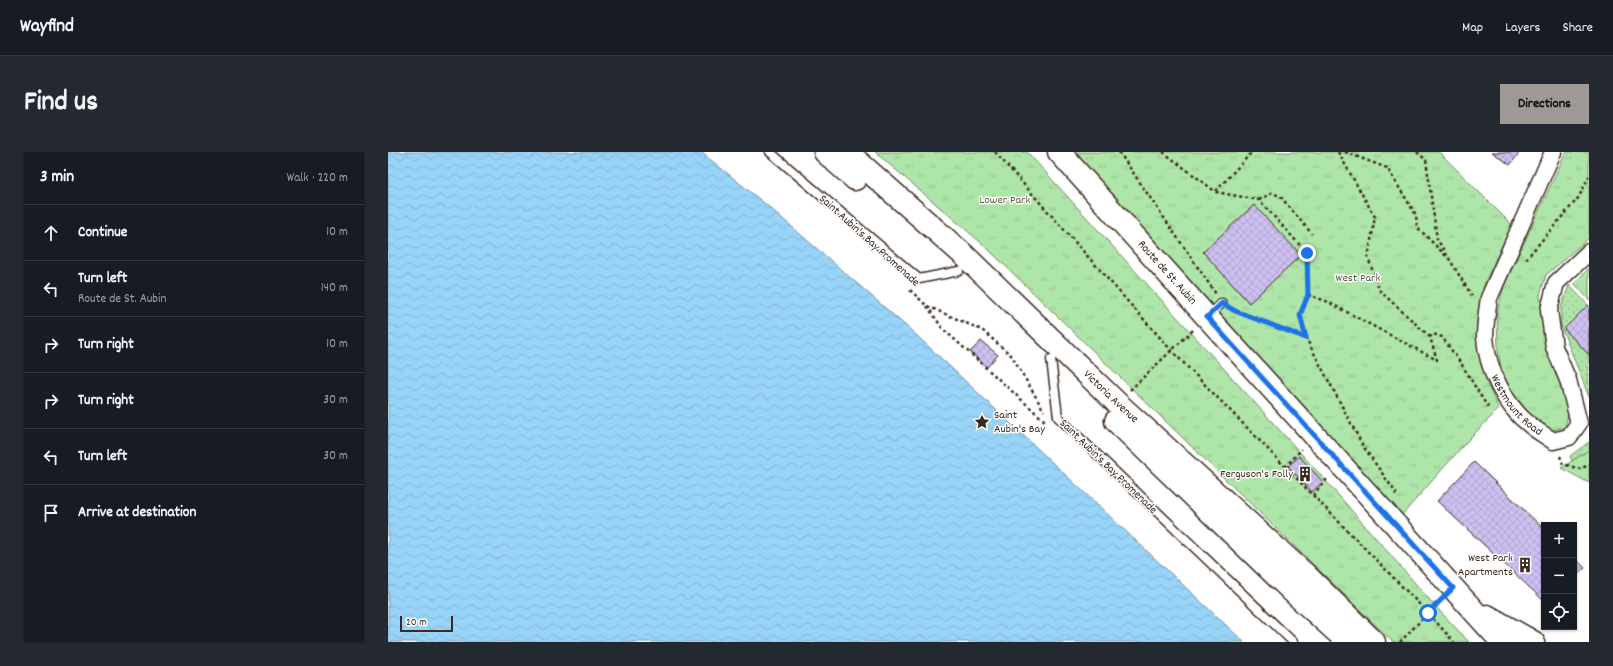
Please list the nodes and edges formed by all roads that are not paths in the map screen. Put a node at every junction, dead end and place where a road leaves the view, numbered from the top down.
1 (770, 152) edge
2 (825, 152) edge
3 (847, 152) edge
4 (1060, 152) edge
5 (1553, 152) edge
6 (1589, 252) edge
7 (959, 271) junction
8 (1052, 359) junction
9 (1469, 606) junction
10 (1293, 642) edge
11 (1348, 642) edge
12 (1374, 642) edge
13 (1502, 642) edge
14 (1533, 642) edge

1 - 7 lane
2 - 7 main road, Victoria Avenue
3 - 12 main road, Victoria Avenue
4 - 9 main road, Route de St. Aubin
5 - 6 street, Westmount Road
7 - 8 main road, Victoria Avenue
8 - 10 lane
8 - 11 main road, Victoria Avenue
9 - 13 main road, Route de St. Aubin
9 - 14 main road, Route de St. Aubin

